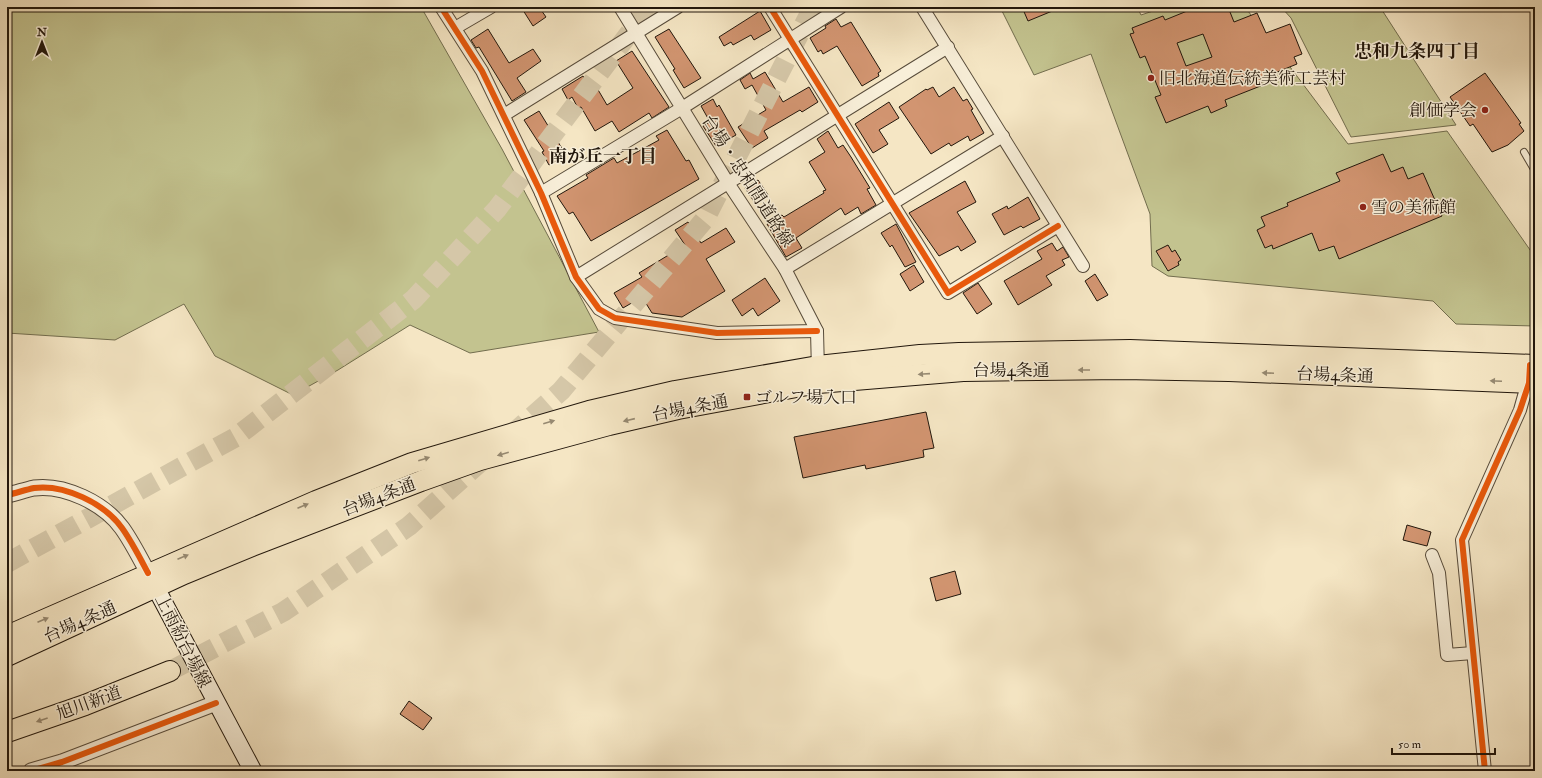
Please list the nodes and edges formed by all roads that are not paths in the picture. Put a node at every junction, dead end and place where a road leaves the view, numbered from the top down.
1 (441, 7) edge
2 (491, 7) edge
3 (620, 7) edge
4 (678, 7) edge
5 (770, 7) edge
6 (841, 7) edge
7 (922, 7) edge
8 (455, 28) junction
9 (636, 33) junction
10 (789, 38) junction
11 (948, 48) junction
12 (682, 108) junction
13 (504, 115) junction
14 (837, 116) junction
15 (1003, 136) junction
16 (1524, 152) dead end
17 (1535, 171) edge
18 (728, 183) junction
19 (541, 193) junction
20 (893, 203) junction
21 (1058, 226) junction
22 (1083, 266) dead end
23 (785, 269) junction
24 (576, 277) junction
25 (817, 331) junction
26 (818, 374) junction
27 (1532, 374) edge
28 (7, 496) edge
29 (1432, 555) dead end
30 (152, 581) junction
31 (7, 636) edge
32 (1473, 653) junction
33 (7, 656) edge
34 (170, 672) tunnel mouth
35 (216, 703) junction
36 (7, 732) edge
37 (31, 771) edge
38 (253, 771) edge
39 (1485, 771) edge

1 - 8 street
2 - 8 street
3 - 9 street, 台場・忠和間道路線
4 - 9 street
5 - 10 street
6 - 10 street
7 - 11 street
8 - 13 street
9 - 12 street, 台場・忠和間道路線
9 - 13 street
10 - 12 street
10 - 14 street
11 - 14 street
11 - 15 street
12 - 18 street, 台場・忠和間道路線
12 - 19 street
13 - 19 street
14 - 18 street
14 - 20 street
15 - 20 street
15 - 21 street
16 - 17 lane
18 - 23 street, 台場・忠和間道路線
18 - 24 street
19 - 24 street
20 - 21 street
20 - 23 street
21 - 22 street
23 - 25 street, 台場・忠和間道路線
24 - 25 street
25 - 26 street, 台場・忠和間道路線
26 - 27 highway, 台場4条通
26 - 30 highway, 台場4条通
27 - 32 street
28 - 30 street
29 - 32 street
31 -> 30 highway, 台場4条通
30 - 33 highway, 台場4条通
30 - 35 main road, 上雨紛台場線
32 - 39 street
34 -> 36 highway, 旭川新道
35 - 37 street
35 - 38 main road, 上雨紛台場線

